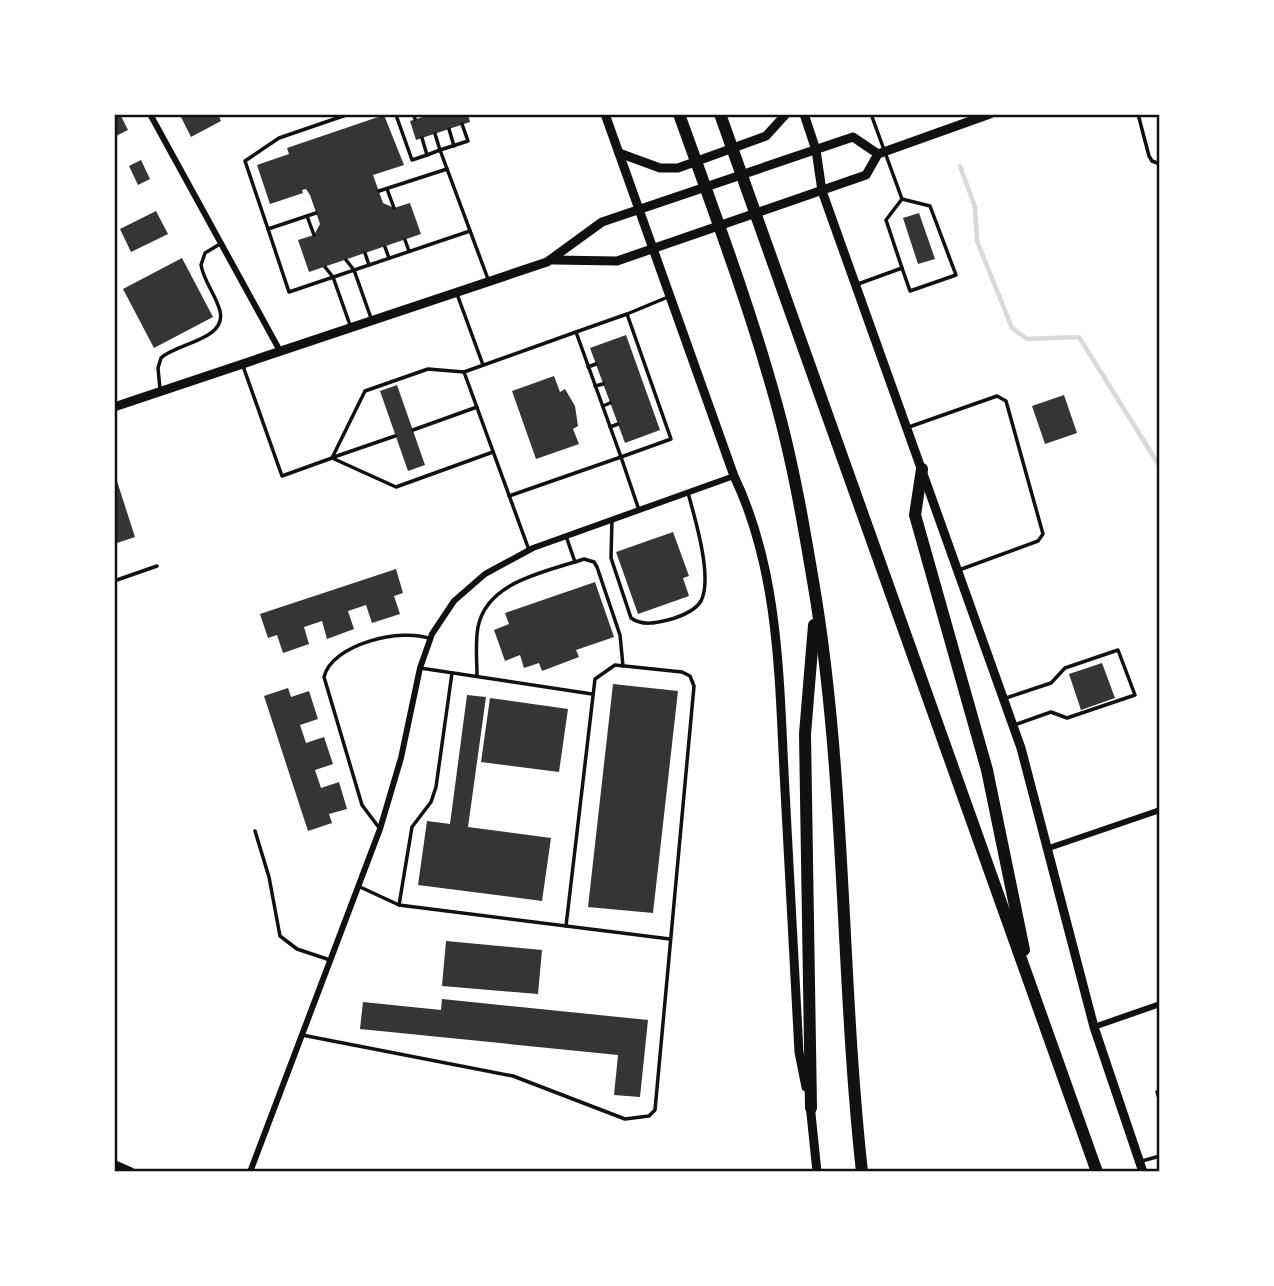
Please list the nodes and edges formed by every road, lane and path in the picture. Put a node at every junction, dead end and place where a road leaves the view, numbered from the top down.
1 (150, 114) edge
2 (349, 114) edge
3 (397, 114) edge
4 (414, 114) edge
5 (605, 114) edge
6 (679, 114) edge
7 (720, 114) edge
8 (786, 114) edge
9 (804, 114) edge
10 (871, 114) edge
11 (990, 114) edge
12 (1138, 114) edge
13 (1144, 114) edge
14 (1156, 114) edge
15 (415, 119) dead end
16 (462, 124) dead end
17 (449, 129) dead end
18 (435, 134) dead end
19 (422, 138) dead end
20 (454, 145) junction
21 (440, 150) junction
22 (817, 150) junction
23 (619, 153) junction
24 (881, 153) junction
25 (427, 155) junction
26 (1160, 164) edge
27 (447, 169) junction
28 (387, 189) junction
29 (379, 191) dead end
30 (822, 191) junction
31 (902, 200) junction
32 (394, 208) dead end
33 (639, 209) junction
34 (316, 213) dead end
35 (307, 216) junction
36 (268, 229) junction
37 (470, 231) junction
38 (314, 235) dead end
39 (405, 240) dead end
40 (221, 243) junction
41 (385, 247) dead end
42 (654, 250) junction
43 (409, 251) junction
44 (365, 253) dead end
45 (389, 258) junction
46 (346, 260) dead end
47 (552, 260) junction
48 (369, 265) junction
49 (325, 267) dead end
50 (902, 268) junction
51 (354, 270) junction
52 (333, 277) junction
53 (489, 281) junction
54 (856, 284) junction
55 (457, 292) junction
56 (670, 296) junction
57 (627, 314) junction
58 (372, 320) junction
59 (351, 327) junction
60 (576, 332) junction
61 (639, 348) junction
62 (280, 351) junction
63 (632, 351) dead end
64 (242, 364) junction
65 (596, 364) dead end
66 (483, 365) junction
67 (588, 367) junction
68 (646, 369) junction
69 (639, 371) dead end
70 (464, 372) junction
71 (603, 384) dead end
72 (595, 386) junction
73 (653, 388) junction
74 (646, 390) dead end
75 (160, 391) junction
76 (610, 404) dead end
77 (603, 406) junction
78 (114, 407) edge
79 (477, 407) junction
80 (660, 409) junction
81 (653, 411) dead end
82 (618, 424) dead end
83 (610, 427) junction
84 (907, 428) junction
85 (412, 430) dead end
86 (395, 436) dead end
87 (493, 452) junction
88 (621, 457) junction
89 (332, 458) junction
90 (922, 469) junction
91 (734, 476) junction
92 (688, 493) junction
93 (509, 496) junction
94 (639, 510) junction
95 (612, 520) junction
96 (566, 536) junction
97 (529, 550) junction
98 (575, 562) junction
99 (157, 566) dead end
100 (958, 571) junction
101 (114, 581) edge
102 (816, 600) junction
103 (430, 639) junction
104 (623, 666) junction
105 (420, 668) junction
106 (452, 673) junction
107 (477, 676) junction
108 (592, 694) junction
109 (1004, 699) junction
110 (1013, 726) junction
111 (1160, 810) edge
112 (380, 829) junction
113 (255, 831) dead end
114 (1049, 848) junction
115 (358, 886) junction
116 (399, 905) junction
117 (566, 926) junction
118 (670, 939) junction
119 (330, 960) junction
120 (1034, 995) junction
121 (1160, 1004) edge
122 (1094, 1027) junction
123 (302, 1035) junction
124 (1157, 1092) dead end
125 (1160, 1101) edge
126 (811, 1108) junction
127 (1160, 1156) edge
128 (1139, 1162) junction
129 (114, 1165) edge
130 (130, 1172) edge
131 (250, 1172) edge
132 (817, 1172) edge
133 (862, 1172) edge
134 (1097, 1172) edge
135 (1143, 1172) edge

1 - 40 street
2 - 36 lane
3 - 25 lane
4 - 15 lane
5 - 23 main road
6 - 102 highway
7 - 120 highway
8 - 23 main road
9 - 22 main road
10 - 24 lane
11 - 24 main road
12 - 26 lane
13 - 14 lane
16 - 20 lane
17 - 20 lane
18 - 21 lane
19 - 25 lane
20 - 21 lane
21 - 25 lane
21 - 27 lane
22 - 24 main road
22 - 30 main road
22 - 33 main road
23 - 33 main road
24 - 30 main road
24 - 31 lane
27 - 28 lane
27 - 37 lane
28 - 29 lane
28 - 32 lane
30 - 42 main road
30 - 54 main road
31 - 50 lane
31 - 50 lane
33 - 42 main road
33 - 47 main road
34 - 35 lane
35 - 36 lane
35 - 38 lane
36 - 52 lane
37 - 43 lane
37 - 53 lane
39 - 43 lane
40 - 62 street
40 - 75 lane
41 - 45 lane
42 - 47 main road
42 - 56 main road
43 - 45 lane
44 - 48 lane
45 - 48 lane
46 - 51 lane
47 - 53 main road
48 - 51 lane
49 - 52 lane
50 - 54 lane
51 - 52 lane
51 - 58 lane
52 - 59 lane
53 - 55 main road
54 - 84 main road
55 - 58 main road
55 - 66 lane
56 - 57 lane
56 - 91 main road
57 - 60 lane
57 - 61 lane
58 - 59 main road
59 - 62 main road
60 - 66 lane
60 - 67 lane
61 - 63 lane
61 - 68 lane
62 - 64 main road
64 - 75 main road
64 - 89 lane
65 - 67 lane
66 - 70 lane
67 - 72 lane
68 - 69 lane
68 - 73 lane
70 - 79 lane
70 - 89 lane
71 - 72 lane
72 - 77 lane
73 - 74 lane
73 - 80 lane
75 - 78 main road
76 - 77 lane
77 - 83 lane
79 - 85 lane
79 - 87 lane
80 - 81 lane
80 - 88 lane
82 - 83 lane
83 - 88 lane
84 - 90 main road
84 - 100 lane
86 - 89 lane
87 - 89 lane
87 - 93 lane
88 - 93 lane
88 - 94 lane
90 - 100 main road
90 - 120 highway
91 - 92 street
91 - 126 main road
92 - 94 street
92 - 95 lane
93 - 97 lane
94 - 95 street
95 - 96 street
96 - 97 street
96 - 98 lane
97 - 103 street
98 - 104 lane
98 - 107 lane
99 - 101 lane
100 - 109 main road
102 - 126 highway
102 - 133 highway
103 - 105 street
103 - 112 lane
104 - 108 lane
104 - 118 lane
105 - 106 lane
105 - 112 street
106 - 107 lane
106 - 116 lane
107 - 108 lane
108 - 117 lane
109 - 110 main road
109 - 110 lane
110 - 114 main road
111 - 114 street
112 - 115 street
113 - 119 lane
114 - 122 main road
115 - 116 lane
115 - 119 street
116 - 117 lane
117 - 118 lane
118 - 123 lane
119 - 123 street
120 - 134 highway
121 - 122 street
122 - 128 main road
123 - 131 street
124 - 125 lane
126 - 132 main road
127 - 128 lane
128 - 135 main road
129 - 130 main road

